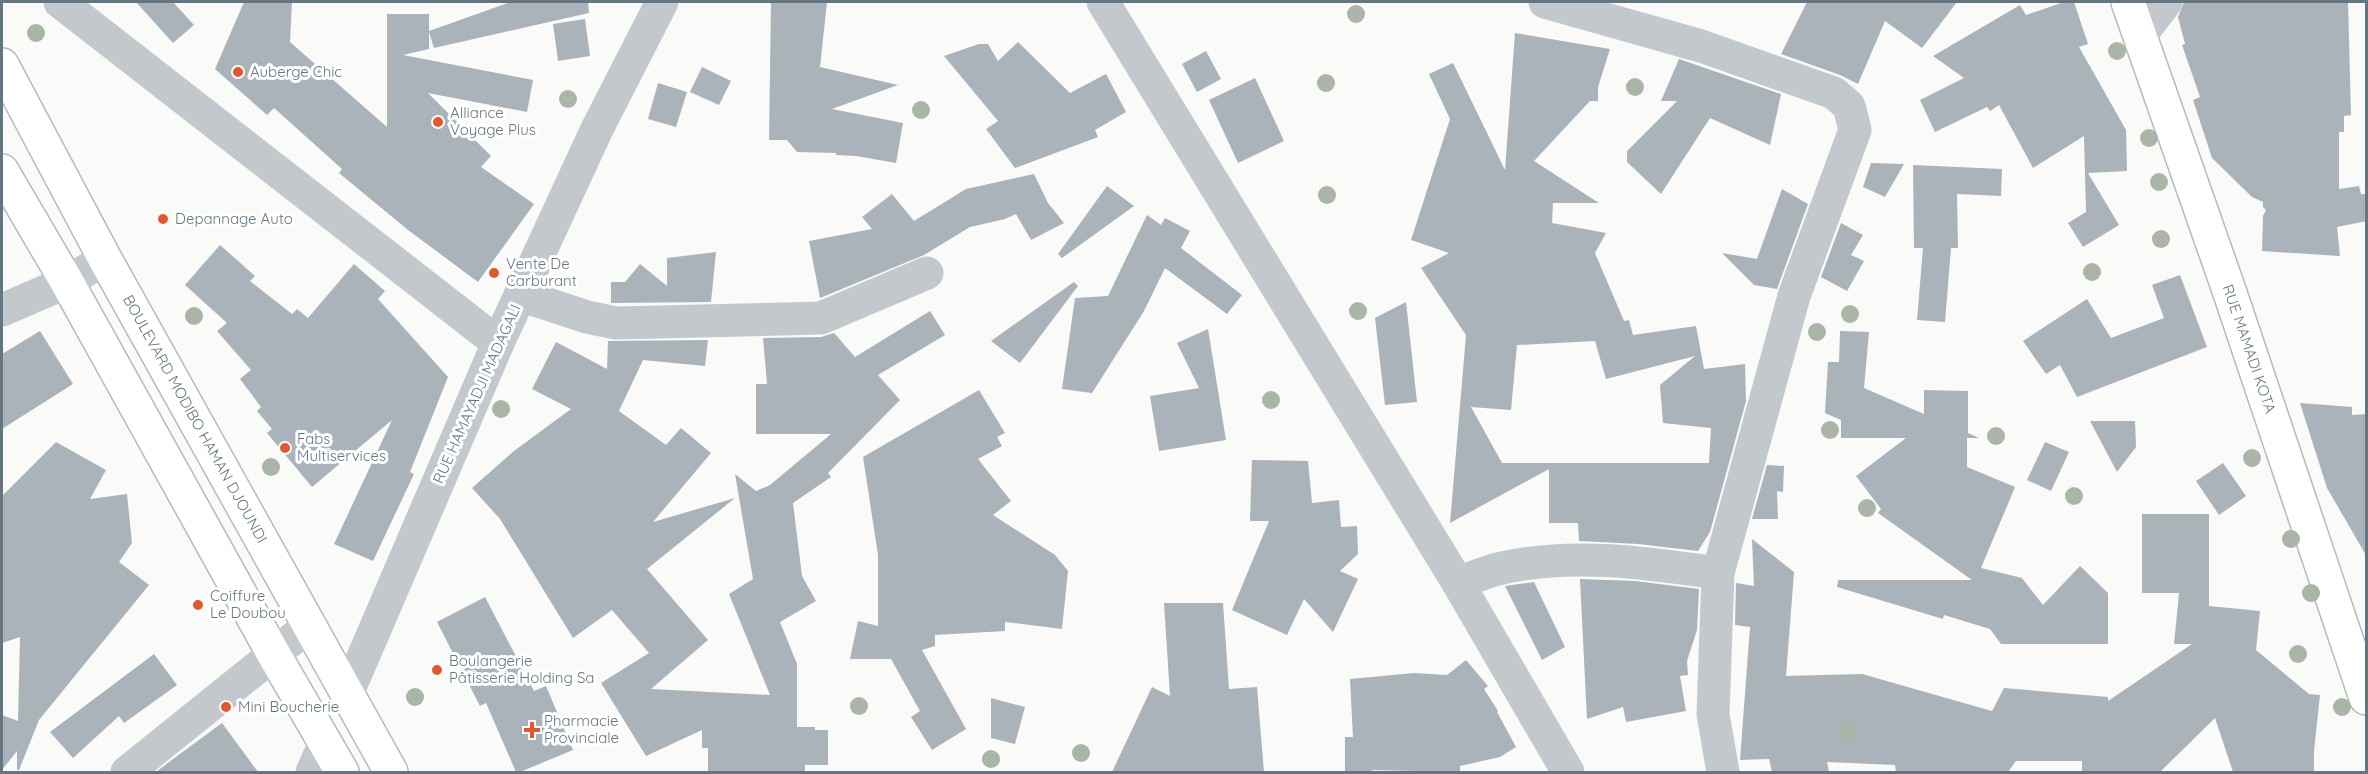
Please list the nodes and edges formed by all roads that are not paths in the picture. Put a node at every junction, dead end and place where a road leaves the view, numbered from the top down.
1 (60, 2) edge
2 (662, 2) edge
3 (1103, 2) edge
4 (1545, 2) edge
5 (2128, 2) edge
6 (2166, 2) edge
7 (2140, 36) junction
8 (2, 65) edge
9 (2, 171) edge
10 (105, 259) junction
11 (927, 273) dead end
12 (67, 282) junction
13 (520, 295) junction
14 (2, 310) edge
15 (498, 343) junction
16 (1718, 573) junction
17 (1458, 583) junction
18 (310, 625) junction
19 (273, 653) junction
20 (348, 692) junction
21 (2367, 698) edge
22 (325, 743) junction
23 (128, 772) edge
24 (312, 772) edge
25 (342, 772) edge
26 (391, 772) edge
27 (1568, 772) edge
28 (1723, 772) edge

1 - 15 street
2 - 13 street, RUE HAMAYADJI MADAGALI
3 - 17 street
4 - 16 street
5 - 7 main road, RUE MAMADI KOTA
6 - 7 street
7 - 21 main road, RUE MAMADI KOTA
8 - 10 main road, BOULEVARD MODIBO HAMAN DJOUNDI
9 - 12 main road
10 - 12 street
10 - 18 main road, BOULEVARD MODIBO HAMAN DJOUNDI
11 - 13 street
12 - 14 street
12 - 19 main road
13 - 15 street, RUE HAMAYADJI MADAGALI
15 - 20 street, RUE HAMAYADJI MADAGALI
16 - 17 street
16 - 28 street
17 - 27 street
18 - 19 street
18 - 20 main road, BOULEVARD MODIBO HAMAN DJOUNDI
19 - 22 main road
19 - 23 street
20 - 26 main road, BOULEVARD MODIBO HAMAN DJOUNDI
22 - 24 street
22 - 25 main road

